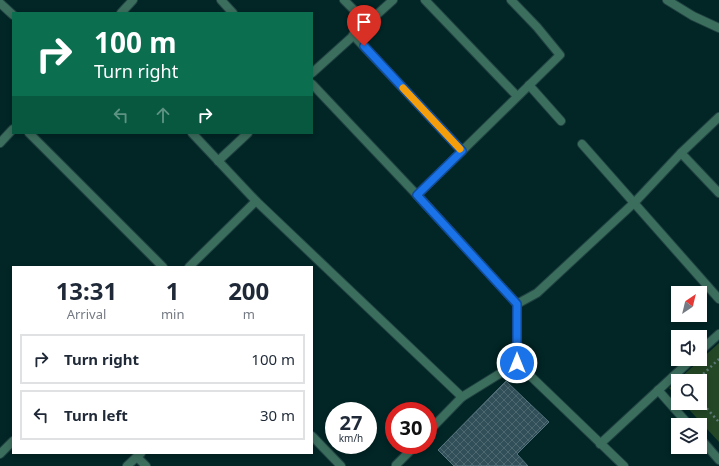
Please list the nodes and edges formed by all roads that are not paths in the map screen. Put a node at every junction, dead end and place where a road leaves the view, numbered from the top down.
1 (133, 0) edge
2 (221, 0) edge
3 (344, 0) edge
4 (393, 0) edge
5 (424, 0) edge
6 (511, 0) edge
7 (667, 0) edge
8 (0, 3) edge
9 (122, 12) edge
10 (232, 12) edge
11 (12, 14) edge
12 (367, 23) junction
13 (719, 28) edge
14 (354, 35) junction
15 (313, 72) edge
16 (313, 85) edge
17 (528, 85) junction
18 (517, 96) junction
19 (719, 116) edge
20 (561, 121) dead end
21 (12, 130) edge
22 (30, 134) edge
23 (193, 134) edge
24 (247, 134) edge
25 (0, 143) edge
26 (582, 144) dead end
27 (462, 151) junction
28 (681, 153) junction
29 (218, 161) junction
30 (719, 193) edge
31 (417, 195) junction
32 (256, 201) junction
33 (635, 202) junction
34 (162, 266) edge
35 (190, 266) edge
36 (719, 299) edge
37 (517, 304) junction
38 (719, 334) edge
39 (707, 345) edge
40 (517, 363) junction
41 (684, 366) edge
42 (658, 390) junction
43 (462, 397) junction
44 (683, 418) edge
45 (437, 423) edge
46 (313, 437) edge
47 (12, 442) edge
48 (600, 444) junction
49 (707, 446) edge
50 (0, 454) edge
51 (407, 454) edge
52 (139, 455) edge
53 (719, 460) edge
54 (127, 466) edge
55 (146, 466) edge
56 (341, 466) edge
57 (395, 466) edge
58 (624, 466) edge

1 - 9 street
2 - 10 street
3 - 12 street
4 - 12 street
5 - 18 street
6 - 17 street
7 - 13 street
8 - 11 street
12 - 14 street
14 - 15 street
14 - 27 street
16 - 31 street
17 - 18 street
17 - 20 street
18 - 27 street
19 - 28 street
21 - 25 street
22 - 34 street
23 - 29 street
24 - 29 street
26 - 33 street
27 - 31 street
28 - 30 street
28 - 33 street
29 - 32 street
31 - 37 street
32 - 35 street
32 - 43 street
33 - 36 street
33 - 37 street
37 - 40 street
38 - 39 street
40 - 43 street
40 - 48 street
41 - 42 street
42 - 44 street
42 - 48 street
43 - 45 street
46 - 56 street
47 - 50 street
48 - 58 street
49 - 53 street
51 - 57 street
52 - 54 street
52 - 55 street

